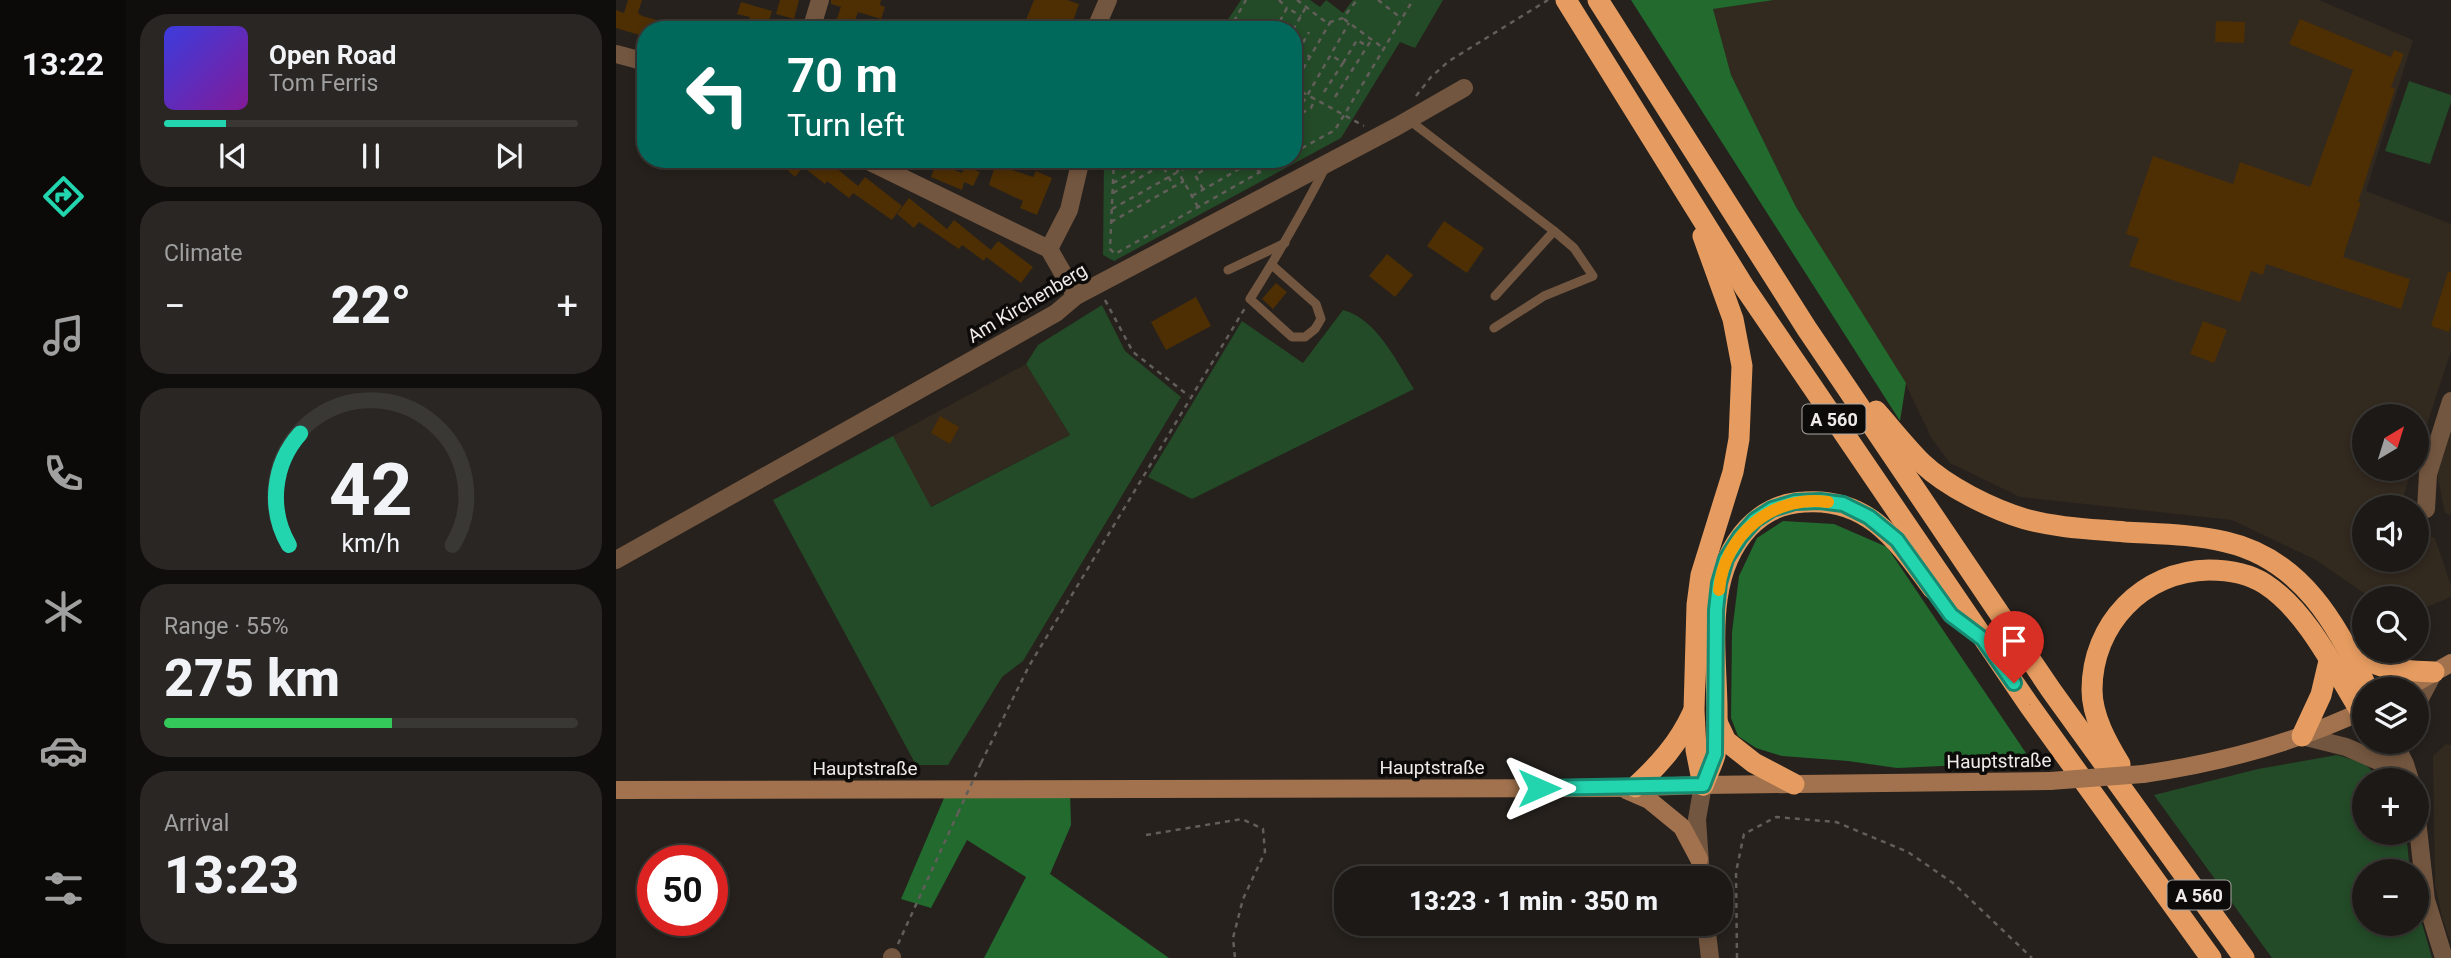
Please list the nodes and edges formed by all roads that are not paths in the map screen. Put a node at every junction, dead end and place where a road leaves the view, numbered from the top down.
1 (820, 0) edge
2 (1108, 0) edge
3 (1566, 0) edge
4 (1598, 0) edge
5 (814, 21) edge
6 (1098, 21) edge
7 (616, 54) edge
8 (637, 60) edge
9 (1464, 88) dead end
10 (1409, 120) junction
11 (1328, 163) junction
12 (882, 168) edge
13 (1080, 168) edge
14 (1689, 197) junction
15 (1554, 232) junction
16 (1286, 242) junction
17 (1049, 250) junction
18 (1272, 265) junction
19 (1228, 270) dead end
20 (1076, 296) junction
21 (1495, 296) dead end
22 (1494, 328) dead end
23 (1807, 329) junction
24 (2451, 401) edge
25 (2427, 495) edge
26 (616, 560) edge
27 (1983, 639) junction
28 (2348, 646) junction
29 (2329, 661) junction
30 (2443, 668) edge
31 (2362, 677) edge
32 (2427, 677) edge
33 (2429, 687) edge
34 (2352, 697) edge
35 (1693, 710) junction
36 (2352, 718) edge
37 (1717, 722) junction
38 (2302, 736) junction
39 (2380, 754) edge
40 (2385, 764) junction
41 (2388, 768) edge
42 (1794, 784) junction
43 (1703, 785) junction
44 (622, 788) edge
45 (1627, 788) junction
46 (2153, 832) junction
47 (2420, 845) edge
48 (1699, 859) junction
49 (1700, 866) edge
50 (1707, 936) edge
51 (1710, 958) edge
52 (2211, 958) edge
53 (2244, 958) edge
54 (2444, 958) edge

1 - 5 street
2 - 6 street
3 - 14 highway, A 560
4 - 23 highway, A 560
7 - 8 street
9 - 10 street, Am Kirchenberg
10 - 11 street, Am Kirchenberg
10 - 15 lane
11 - 16 lane
11 - 20 street, Am Kirchenberg
12 - 17 street
13 - 17 street
14 - 27 highway, A 560
14 - 35 highway
15 - 21 lane
15 - 22 lane
16 - 18 lane
16 - 19 lane
17 - 20 street
18 - 18 lane
20 - 26 street, Am Kirchenberg
23 - 28 highway
23 - 46 highway, A 560
24 - 25 street
27 - 37 highway
27 - 52 highway, A 560
28 - 30 highway
28 - 31 highway
29 - 34 highway
29 - 38 highway
29 - 46 highway
30 - 32 main road
30 - 33 street
35 - 43 highway
35 - 45 highway
36 - 38 main road, Hauptstraße
37 - 42 highway
37 - 43 highway
38 - 40 street
38 - 42 main road, Hauptstraße, bridge
39 - 40 street
40 - 41 street
42 - 43 main road, Hauptstraße
43 - 45 main road, Hauptstraße
43 - 48 street
44 - 45 main road, Hauptstraße
45 - 48 main road
46 - 53 highway, A 560
47 - 54 street
48 - 49 street
50 - 51 street

